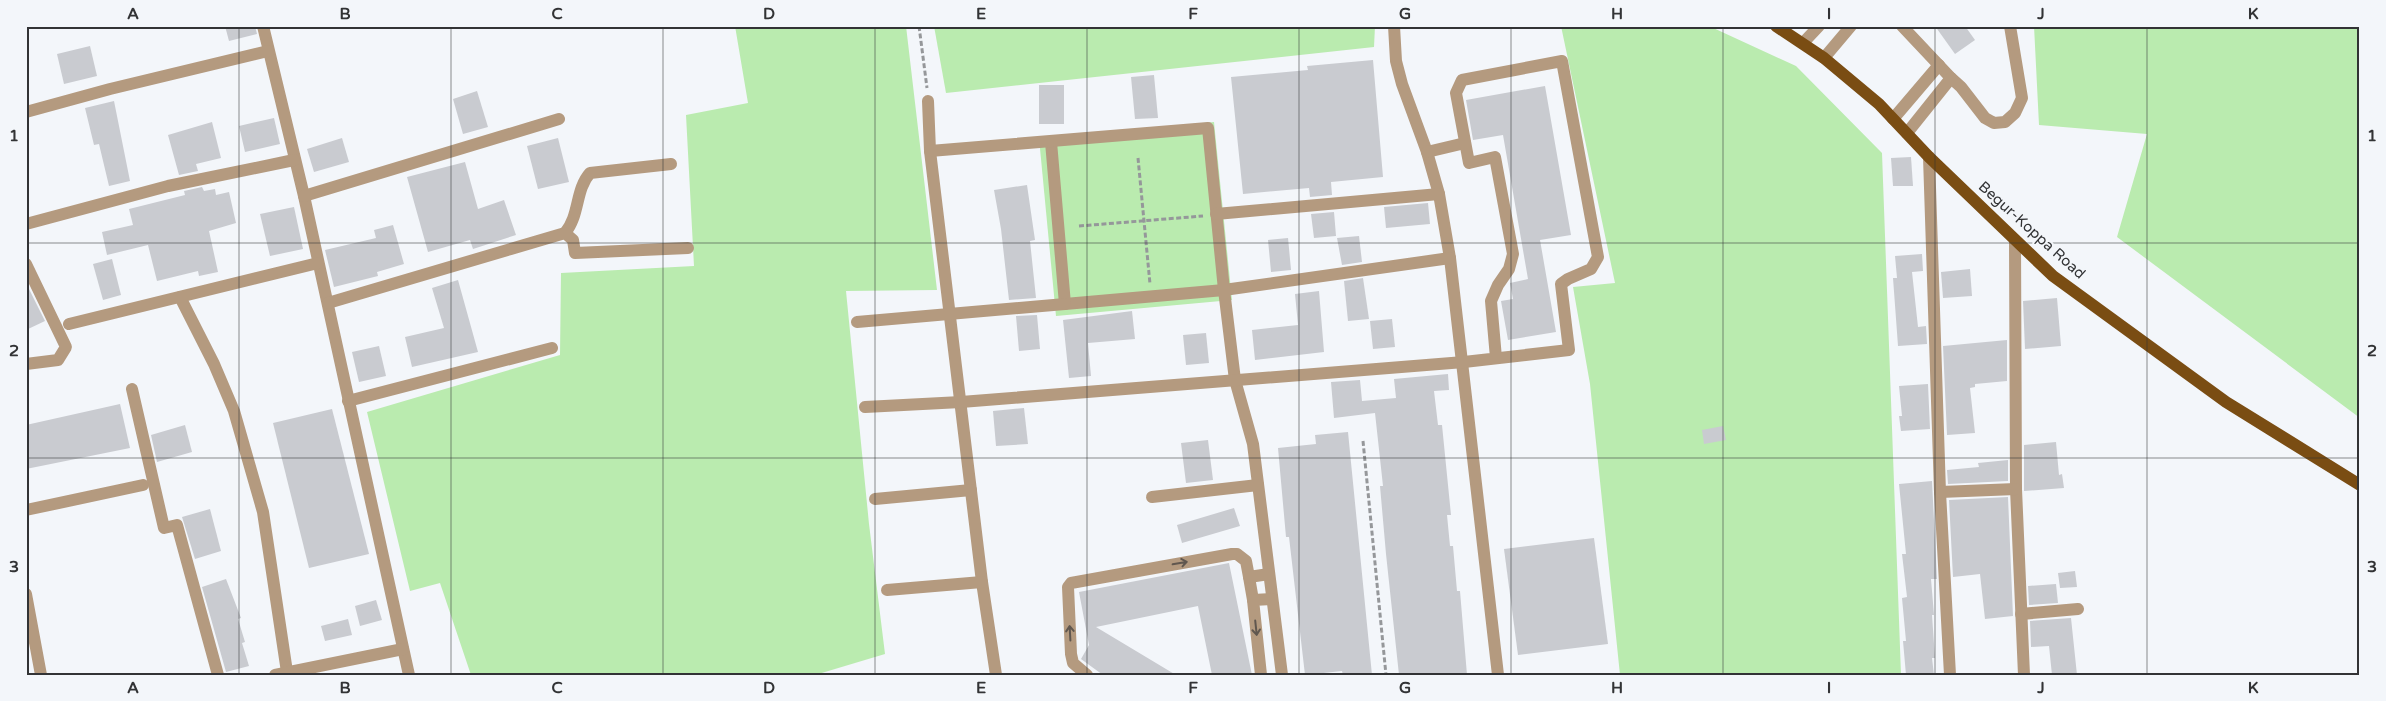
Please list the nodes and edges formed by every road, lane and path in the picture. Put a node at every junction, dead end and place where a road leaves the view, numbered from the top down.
1 (263, 26) edge
2 (919, 26) edge
3 (1394, 26) edge
4 (1776, 26) edge
5 (1819, 26) edge
6 (1851, 26) edge
7 (1902, 26) edge
8 (2010, 26) edge
9 (1803, 43) junction
10 (268, 51) junction
11 (1824, 58) junction
12 (1939, 65) junction
13 (1952, 78) junction
14 (928, 101) joint
15 (26, 112) edge
16 (559, 119) dead end
17 (1893, 119) junction
18 (1907, 133) junction
19 (1051, 142) junction
20 (1465, 143) junction
21 (930, 150) junction
22 (1427, 152) junction
23 (1929, 157) junction
24 (1138, 158) dead end
25 (294, 160) junction
26 (671, 164) dead end
27 (1439, 194) junction
28 (304, 196) junction
29 (1216, 214) junction
30 (1145, 221) junction
31 (26, 224) edge
32 (1079, 226) dead end
33 (565, 233) junction
34 (2015, 240) junction
35 (688, 248) dead end
36 (1450, 258) junction
37 (318, 263) junction
38 (26, 264) edge
39 (1150, 284) dead end
40 (1224, 290) junction
41 (180, 297) junction
42 (328, 303) junction
43 (1065, 304) junction
44 (950, 315) junction
45 (857, 322) dead end
46 (69, 324) dead end
47 (552, 348) dead end
48 (1496, 358) junction
49 (1464, 362) junction
50 (26, 364) edge
51 (1235, 380) junction
52 (132, 389) dead end
53 (348, 401) junction
54 (961, 402) junction
55 (865, 407) dead end
56 (1363, 442) dead end
57 (143, 485) dead end
58 (1258, 485) junction
59 (2360, 485) edge
60 (2016, 489) junction
61 (971, 490) junction
62 (1940, 492) junction
63 (1152, 497) dead end
64 (875, 499) dead end
65 (26, 510) edge
66 (1269, 574) junction
67 (1249, 577) junction
68 (982, 582) junction
69 (887, 590) dead end
70 (26, 594) edge
71 (1272, 599) junction
72 (1253, 600) junction
73 (2078, 610) dead end
74 (2021, 614) junction
75 (403, 648) junction
76 (281, 674) edge
77 (41, 675) edge
78 (218, 675) edge
79 (409, 675) edge
80 (996, 675) edge
81 (1087, 675) edge
82 (1261, 675) edge
83 (1282, 675) edge
84 (1386, 675) edge
85 (1498, 675) edge
86 (1950, 675) edge
87 (2024, 675) edge

1 - 10 street
2 - 14 path
3 - 22 street
4 - 9 main road, Begur-Koppa Road
5 - 9 street
6 - 11 street
7 - 12 street
8 - 13 street
9 - 11 main road, Begur-Koppa Road
10 - 15 street
10 - 25 street
11 - 17 main road, Begur-Koppa Road
12 - 13 street
12 - 17 street
13 - 18 street
14 - 21 street
16 - 28 street
17 - 18 main road, Begur-Koppa Road
18 - 23 main road, Begur-Koppa Road
19 - 21 street
19 - 29 street
19 - 43 street
20 - 22 street
20 - 48 street
20 - 48 street
21 - 44 street
22 - 27 street
23 - 34 main road, Begur-Koppa Road
23 - 62 street
24 - 30 path
25 - 28 street
25 - 31 street
26 - 33 street
27 - 29 street
27 - 36 street
28 - 37 street
29 - 30 path
29 - 40 street
30 - 32 path
30 - 39 path
33 - 35 street
33 - 42 street
34 - 59 main road, Begur-Koppa Road
34 - 60 street
36 - 40 street
36 - 49 street
37 - 41 street
37 - 42 street
38 - 50 street
40 - 43 street
40 - 51 street
41 - 46 street
41 - 76 street
42 - 53 street
43 - 44 street
44 - 45 street
44 - 54 street
47 - 53 street
48 - 49 street
49 - 51 street
49 - 85 street
51 - 54 street
51 - 58 street
52 - 78 street
53 - 75 street
54 - 55 street
54 - 61 street
56 - 84 path
57 - 65 street
58 - 63 street
58 - 66 street
60 - 62 street
60 - 74 street
61 - 64 street
61 - 68 street
62 - 86 street
66 - 67 street
66 - 71 street
67 - 72 street
81 -> 67 street
68 - 69 street
68 - 80 street
70 - 77 street
71 - 72 street
71 - 83 street
72 -> 82 street
73 - 74 street
74 - 87 street
75 - 76 street
75 - 79 street

